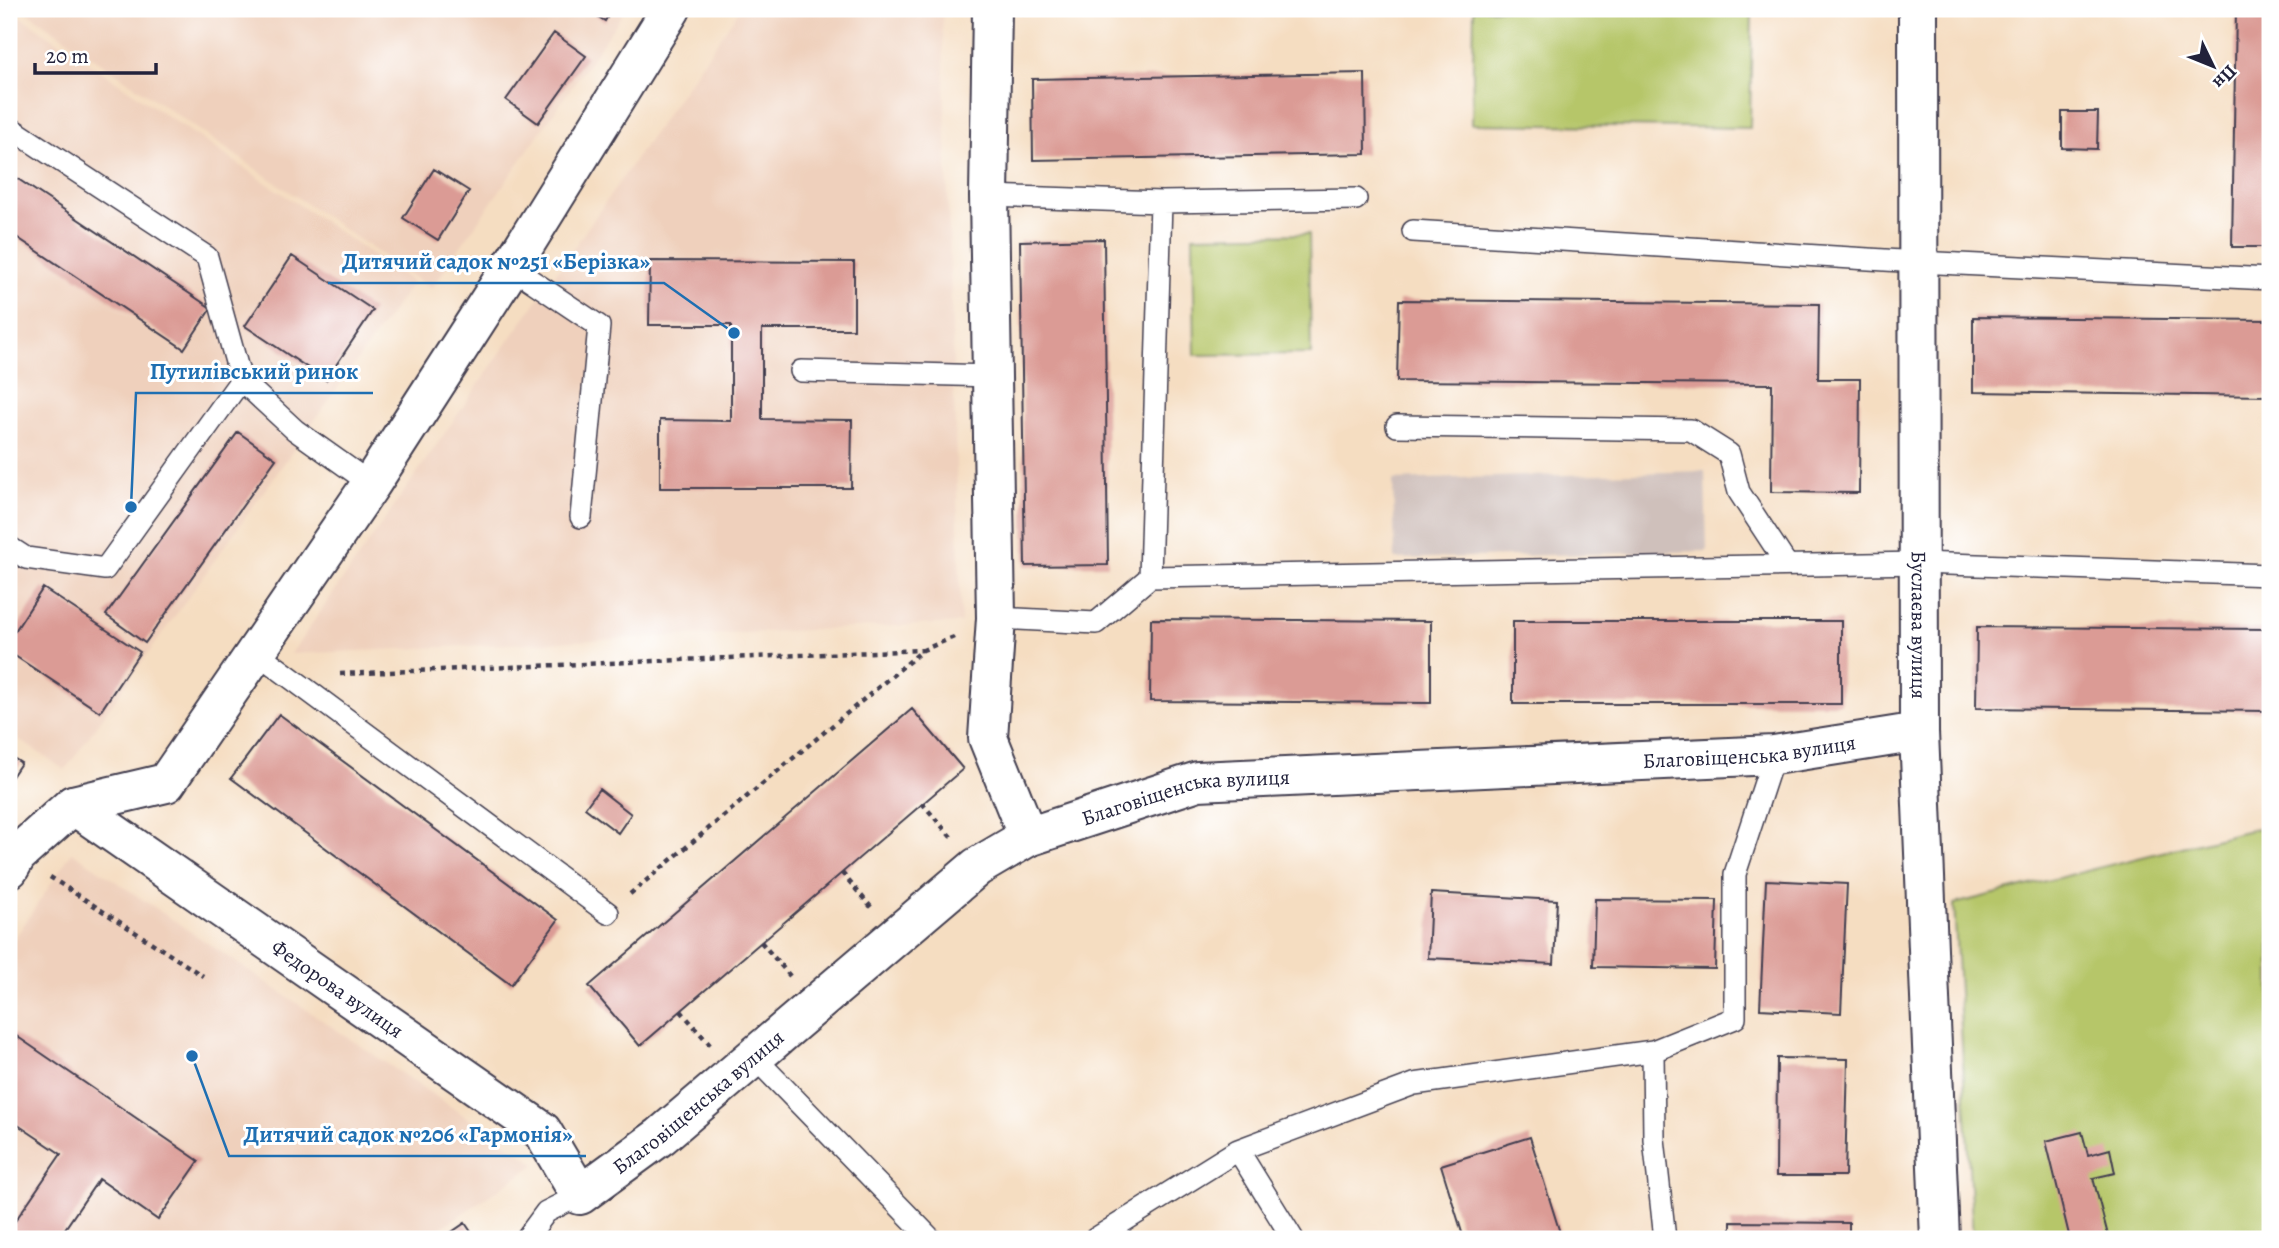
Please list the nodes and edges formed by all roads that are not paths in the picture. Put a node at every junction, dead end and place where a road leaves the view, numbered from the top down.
1 (671, 9) edge
2 (992, 9) edge
3 (1918, 9) edge
4 (9, 127) edge
5 (989, 196) junction
6 (1356, 199) dead end
7 (1161, 202) junction
8 (1413, 231) dead end
9 (1918, 261) junction
10 (511, 267) junction
11 (2270, 279) edge
12 (801, 371) dead end
13 (992, 376) junction
14 (241, 380) junction
15 (1397, 426) dead end
16 (371, 484) junction
17 (581, 517) dead end
18 (9, 547) edge
19 (1919, 563) junction
20 (1787, 565) junction
21 (2270, 575) edge
22 (1150, 577) junction
23 (996, 618) junction
24 (256, 652) junction
25 (1919, 732) junction
26 (1774, 755) junction
27 (73, 805) junction
28 (1028, 837) junction
29 (13, 862) edge
30 (608, 913) road end
31 (1653, 1051) junction
32 (755, 1058) junction
33 (1238, 1150) junction
34 (580, 1195) junction
35 (527, 1239) edge
36 (931, 1239) edge
37 (1096, 1239) edge
38 (1293, 1239) edge
39 (1665, 1239) edge
40 (1940, 1239) edge

1 - 10 street
2 - 5 street
3 - 9 street, Буслаєва вулиця
4 - 14 lane
5 - 7 lane
5 - 13 street
6 - 7 lane
7 - 22 lane
8 - 9 lane
9 - 11 lane
9 - 19 street, Буслаєва вулиця
10 - 16 street
10 - 17 lane
12 - 13 lane
13 - 23 street
14 - 16 lane
14 - 18 lane
15 - 20 lane
16 - 24 street
19 - 20 lane
19 - 21 lane
19 - 25 street, Буслаєва вулиця
20 - 22 lane
22 - 23 lane
23 - 28 street
24 - 27 street
24 - 30 lane
25 - 26 street, Благовіщенська вулиця
25 - 40 street, Буслаєва вулиця
26 - 28 street, Благовіщенська вулиця
26 - 31 lane
27 - 29 street
27 - 34 street, Федорова вулиця
28 - 32 street, Благовіщенська вулиця
31 - 33 lane
31 - 39 lane
32 - 34 street, Благовіщенська вулиця
32 - 36 lane
33 - 37 lane
33 - 38 lane
34 - 35 lane

